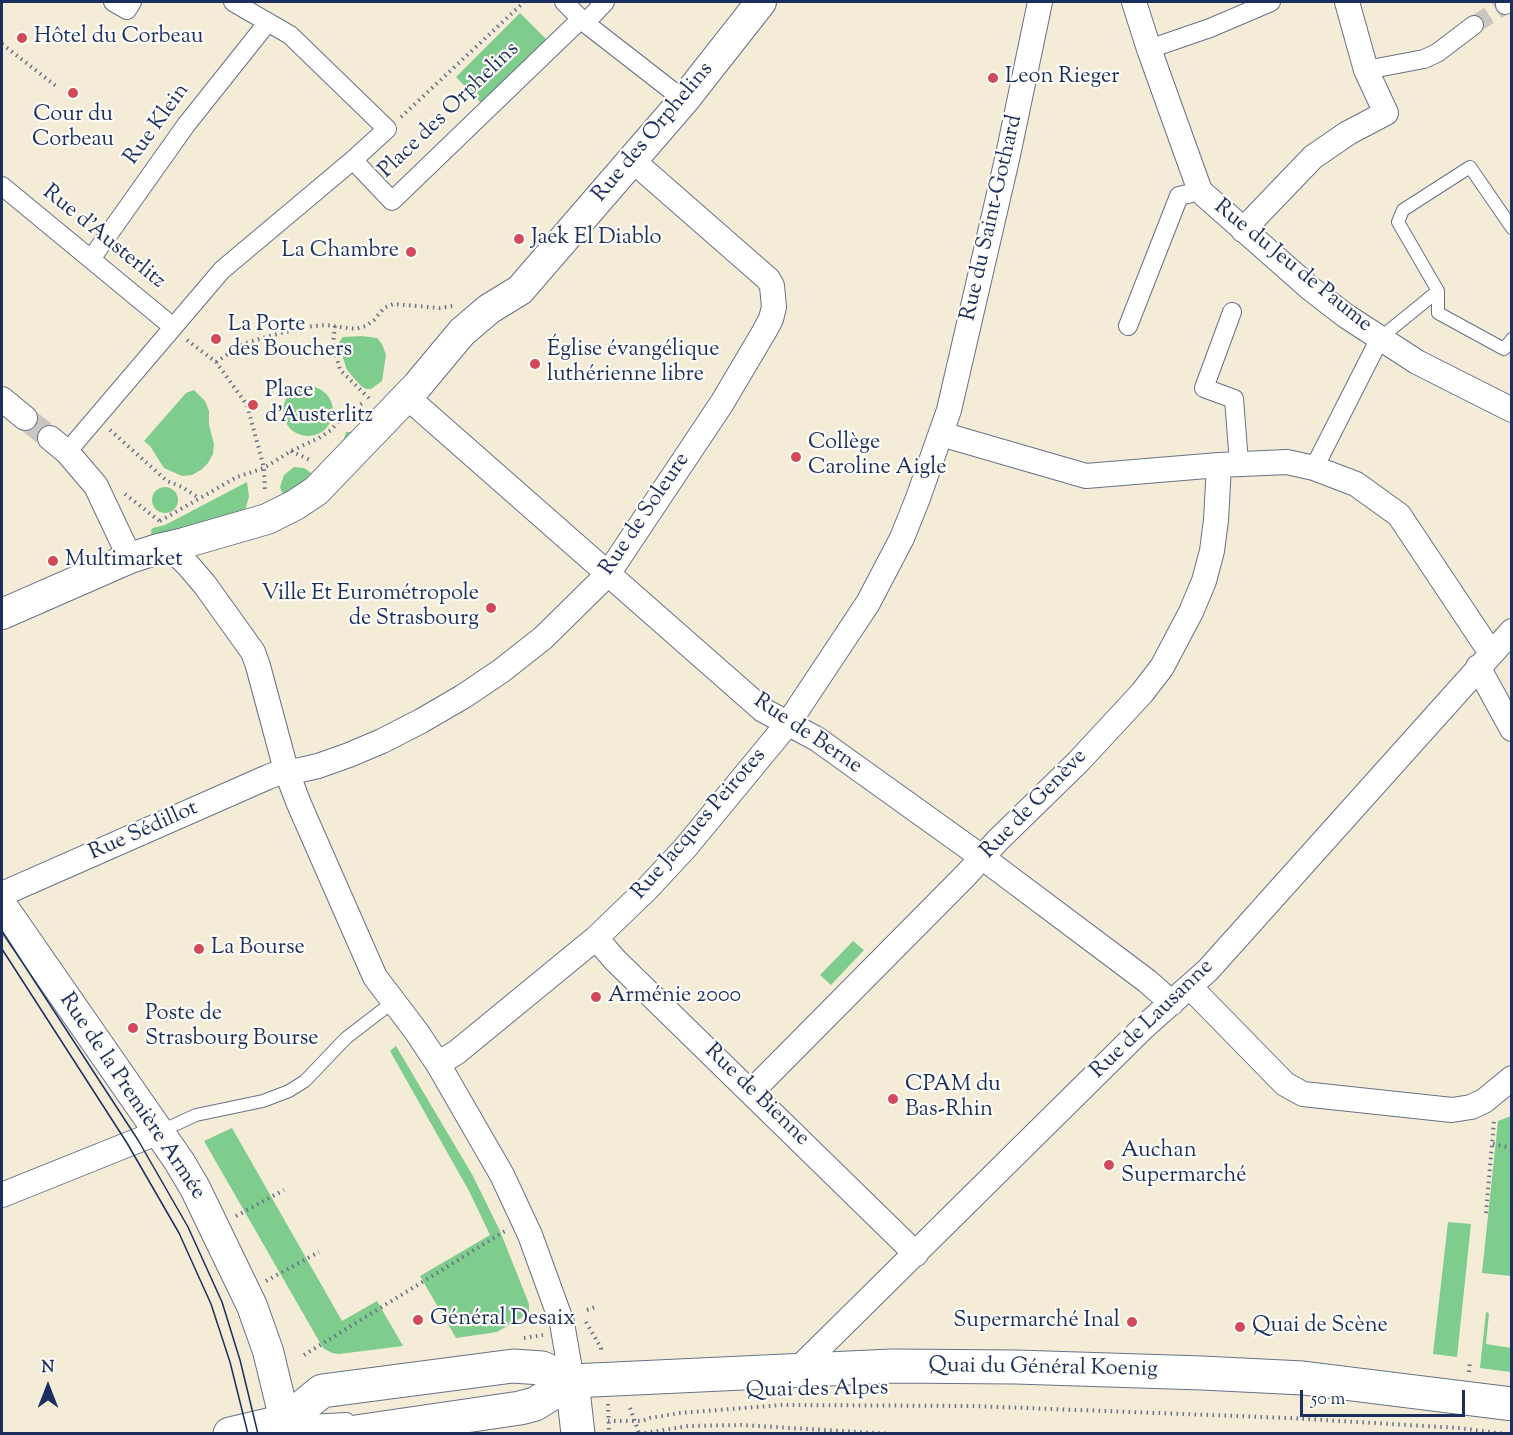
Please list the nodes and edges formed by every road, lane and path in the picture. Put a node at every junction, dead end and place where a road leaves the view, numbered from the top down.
1 (113, 2) edge
2 (132, 2) edge
3 (233, 2) edge
4 (524, 2) edge
5 (564, 2) edge
6 (605, 2) edge
7 (761, 2) edge
8 (1040, 2) edge
9 (1134, 2) edge
10 (1271, 2) edge
11 (1347, 2) edge
12 (583, 21) junction
13 (268, 22) junction
14 (1474, 25) tunnel mouth
15 (2, 44) edge
16 (1149, 49) junction
17 (1366, 70) junction
18 (56, 86) dead end
19 (684, 100) junction
20 (387, 129) junction
21 (353, 160) junction
22 (633, 160) junction
23 (2, 186) edge
24 (1200, 191) junction
25 (1512, 228) edge
26 (1243, 230) junction
27 (91, 259) junction
28 (1438, 291) junction
29 (462, 302) dead end
30 (452, 306) junction
31 (1232, 312) dead end
32 (444, 315) dead end
33 (335, 326) junction
34 (1128, 326) dead end
35 (173, 327) junction
36 (1380, 338) junction
37 (1512, 339) edge
38 (216, 362) junction
39 (387, 400) junction
40 (1512, 410) edge
41 (96, 417) junction
42 (941, 434) junction
43 (58, 445) joint
44 (1229, 464) junction
45 (264, 468) junction
46 (1314, 468) junction
47 (124, 492) dead end
48 (199, 498) junction
49 (267, 519) junction
50 (171, 537) junction
51 (130, 558) junction
52 (608, 574) junction
53 (2, 614) edge
54 (1512, 631) edge
55 (1485, 660) junction
56 (789, 722) junction
57 (1512, 729) edge
58 (286, 770) junction
59 (983, 858) junction
60 (2, 894) edge
61 (2, 906) edge
62 (597, 938) junction
63 (1190, 987) junction
64 (393, 1002) junction
65 (1172, 1002) junction
66 (438, 1064) junction
67 (1512, 1078) edge
68 (752, 1091) junction
69 (1495, 1119) dead end
70 (159, 1132) junction
71 (1493, 1144) junction
72 (1512, 1148) edge
73 (284, 1190) dead end
74 (2, 1195) edge
75 (1486, 1213) dead end
76 (236, 1216) dead end
77 (507, 1230) dead end
78 (319, 1252) dead end
79 (916, 1254) junction
80 (265, 1282) dead end
81 (598, 1306) dead end
82 (587, 1310) dead end
83 (583, 1318) dead end
84 (304, 1354) dead end
85 (1470, 1361) dead end
86 (797, 1370) junction
87 (1469, 1373) dead end
88 (588, 1381) junction
89 (472, 1402) dead end
90 (1512, 1404) edge
91 (630, 1408) dead end
92 (609, 1421) junction
93 (634, 1422) junction
94 (350, 1425) edge
95 (1409, 1425) junction
96 (577, 1428) edge
97 (1459, 1428) junction
98 (286, 1429) edge
99 (639, 1433) edge
100 (646, 1433) edge
101 (230, 1434) edge
102 (314, 1434) edge
103 (609, 1434) edge
104 (892, 1434) edge
105 (1408, 1434) edge
106 (1461, 1434) edge
107 (1506, 1434) edge

1 - 2 street
3 - 13 street
4 - 20 path
5 - 12 street
6 - 12 street
7 - 19 street, Rue des Orphelins
8 - 42 street, Rue du Saint-Gothard
9 - 16 street, Rue du Jeu de Paume
10 - 16 street
11 - 17 street
12 - 19 street
12 - 21 street, Place des Orphelins
13 - 20 street
13 - 27 street, Rue Klein
14 - 17 street
15 - 18 path
16 - 24 street, Rue du Jeu de Paume
17 - 26 street
19 - 22 street, Rue des Orphelins
20 - 21 street
21 - 35 street
22 - 39 street, Rue des Orphelins
22 - 52 street, Rue de Soleure
23 - 27 street, Rue d'Austerlitz
24 - 26 street, Rue du Jeu de Paume
24 - 34 street, Rue du Jeu de Paume
25 - 28 lane
26 - 36 street, Rue du Jeu de Paume
27 - 35 street, Rue d'Austerlitz
28 - 36 lane
28 - 37 lane
29 - 30 path
30 - 32 path
30 - 33 path
31 - 44 street
33 - 38 path
33 - 39 path
35 - 38 path
35 - 41 street
36 - 40 street, Rue du Jeu de Paume
36 - 46 street
38 - 45 path
39 - 45 path
39 - 49 street
39 - 52 street, Rue de Berne
41 - 43 street
41 - 48 path
42 - 44 street
42 - 56 street, Rue Jacques Peirotes
43 - 51 street
44 - 46 street
44 - 59 street, Rue de Genève
45 - 48 path
45 - 49 path
46 - 55 street
47 - 50 path
48 - 50 path
49 - 50 street
50 - 51 street
50 - 58 street
51 - 53 street
52 - 56 street, Rue de Berne
52 - 58 street, Rue de Soleure
54 - 55 street, Rue de Lausanne
55 - 57 street
55 - 63 street, Rue de Lausanne
56 - 59 street, Rue de Berne
56 - 62 street, Rue Jacques Peirotes
58 - 60 street, Rue Sédillot
58 - 64 street
59 - 65 street, Rue de Berne
59 - 68 street, Rue de Genève
61 - 70 street, Rue de la Première Armée
62 - 66 street, Rue Jacques Peirotes
62 - 68 street, Rue de Bienne
63 - 65 street, Rue de Lausanne
63 - 67 street
64 - 66 street
64 - 70 lane
65 - 79 street, Rue de Lausanne
66 - 88 street
68 - 79 street, Rue de Bienne
69 - 71 path
70 - 74 street
70 - 98 street, Rue de la Première Armée
71 - 72 path
71 - 75 path
73 - 76 path
77 - 84 path
78 - 80 path
79 - 86 street, Rue de Lausanne
81 - 82 path
83 - 88 path
85 - 87 path
86 - 88 main road, Quai du Général Koenig
86 - 90 main road, Quai du Général Koenig
88 - 89 lane
88 - 92 path
88 - 94 main road, Quai du Général Koenig
88 - 96 main road
88 - 98 main road, Quai du Général Koenig
91 - 93 path
92 - 93 path, Quai des Alpes
92 - 103 path
93 - 95 path, Quai des Alpes
93 - 99 path
94 - 98 lane
95 - 97 path, Quai des Alpes
95 - 105 path
97 - 106 path
97 - 107 path, Quai des Alpes
98 - 101 main road
98 - 102 main road
99 - 100 path, Quai des Alpes
100 - 104 path, Quai des Alpes

